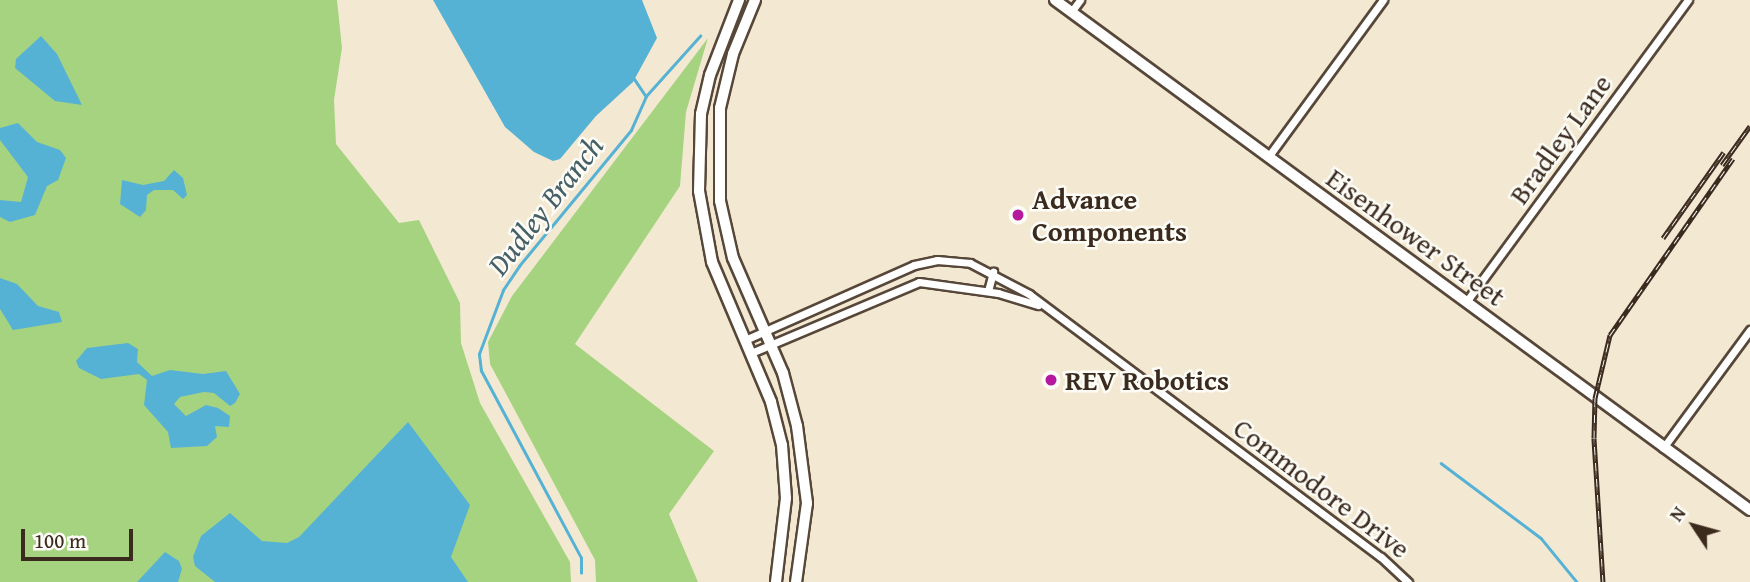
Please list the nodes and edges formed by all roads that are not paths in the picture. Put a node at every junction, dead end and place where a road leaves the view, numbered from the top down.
1 (739, 0) edge
2 (755, 0) edge
3 (1055, 0) edge
4 (1080, 0) edge
5 (1383, 0) edge
6 (1688, 0) edge
7 (1071, 12) junction
8 (1268, 157) junction
9 (914, 265) junction
10 (993, 272) junction
11 (919, 282) junction
12 (988, 291) junction
13 (1466, 302) junction
14 (1039, 306) junction
15 (1750, 330) edge
16 (764, 331) junction
17 (746, 340) junction
18 (770, 344) junction
19 (751, 353) junction
20 (1663, 448) junction
21 (1750, 510) edge
22 (776, 582) edge
23 (796, 582) edge
24 (1408, 582) edge

1 - 17 main road
2 - 16 main road
3 - 7 main road, Eisenhower Street
4 - 7 street
5 - 8 street
6 - 13 street, Bradley Lane
7 - 8 main road, Eisenhower Street
8 - 13 main road, Eisenhower Street
9 - 10 street, Commodore Drive
9 - 11 street
9 - 16 street, Commodore Drive
10 - 12 street
10 - 14 street, Commodore Drive
11 - 12 street, Commodore Drive
11 - 18 street
12 - 14 street, Commodore Drive
13 - 20 main road, Eisenhower Street
14 - 24 street, Commodore Drive
15 - 20 street
16 - 17 street, Commodore Drive
16 - 18 main road
17 - 19 main road
18 - 19 street
18 - 23 main road
19 - 22 main road
20 - 21 main road, Eisenhower Street

